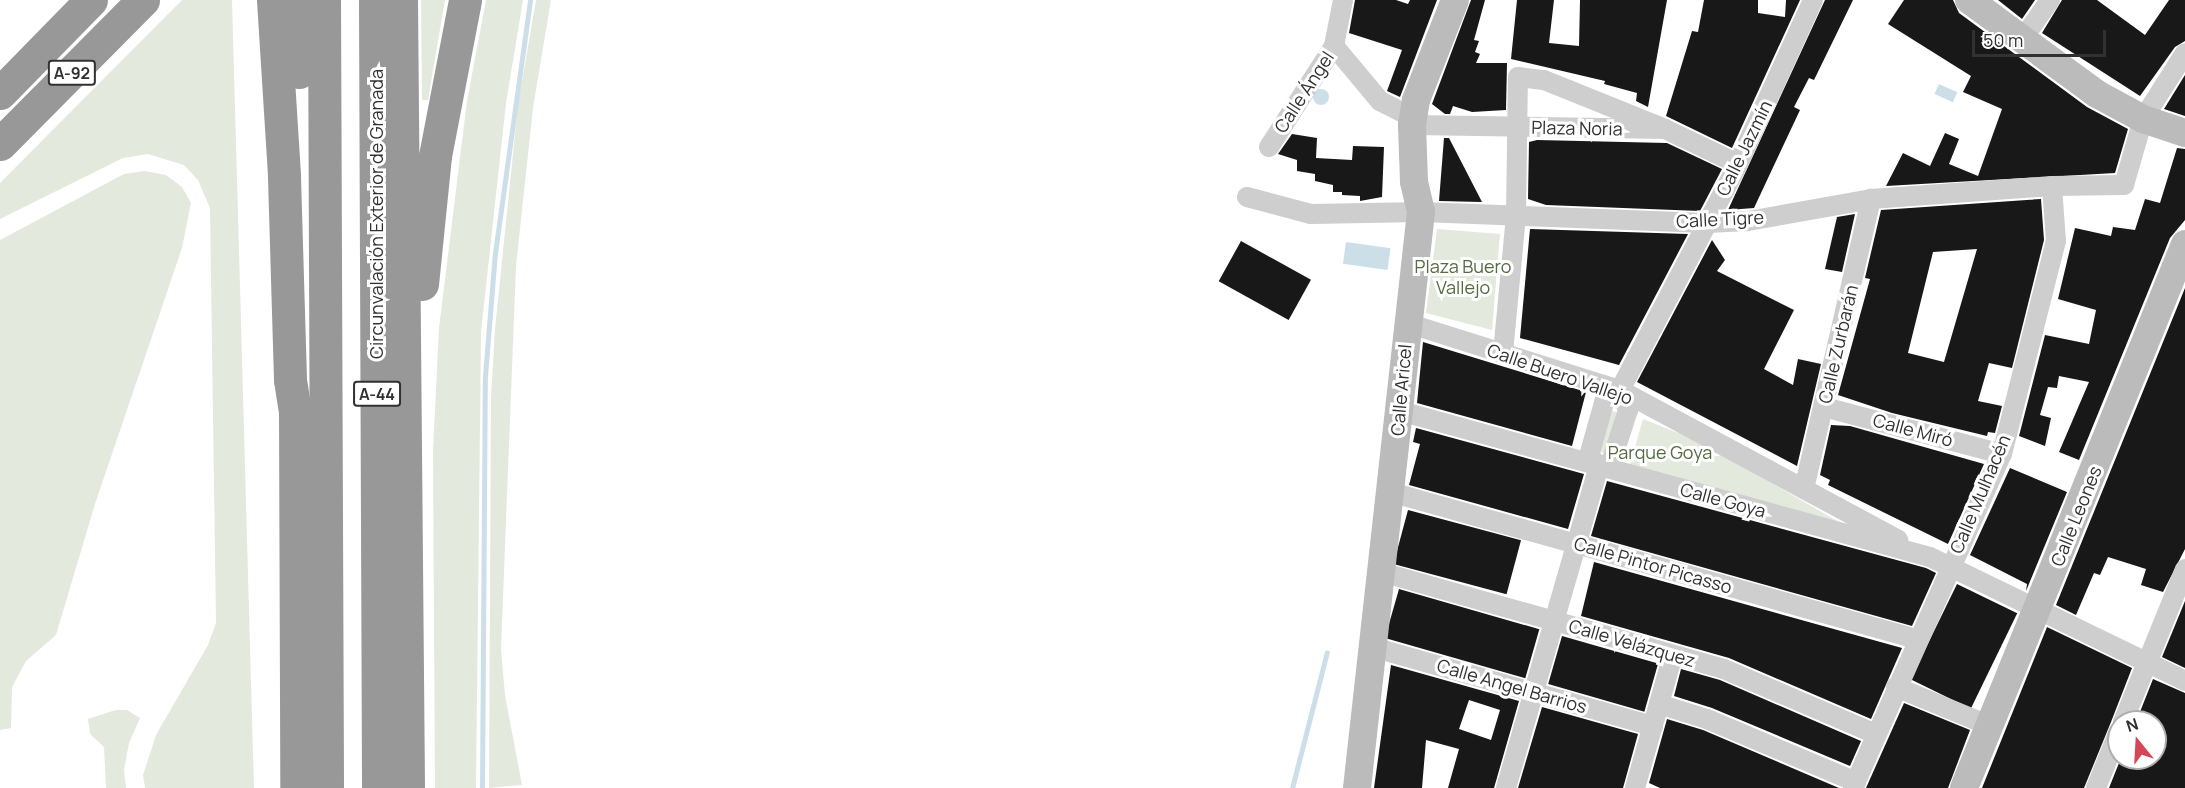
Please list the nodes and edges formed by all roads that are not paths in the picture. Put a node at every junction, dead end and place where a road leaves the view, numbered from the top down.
1 (91, 0) edge
2 (143, 0) edge
3 (273, 0) edge
4 (298, 0) edge
5 (324, 0) edge
6 (375, 0) edge
7 (401, 0) edge
8 (465, 0) edge
9 (1343, 0) edge
10 (1455, 0) edge
11 (1813, 0) edge
12 (1969, 0) edge
13 (2050, 0) edge
14 (68, 24) junction
15 (2022, 40) junction
16 (1334, 46) junction
17 (2185, 53) edge
18 (0, 68) edge
19 (0, 93) edge
20 (1407, 119) junction
21 (2144, 119) junction
22 (1520, 124) junction
23 (1665, 129) junction
24 (2185, 133) edge
25 (0, 144) edge
26 (1269, 147) dead end
27 (1738, 164) junction
28 (2052, 186) junction
29 (1247, 198) dead end
30 (1871, 199) junction
31 (1421, 212) junction
32 (1516, 216) junction
33 (1706, 223) junction
34 (2185, 244) edge
35 (2180, 273) edge
36 (1407, 324) junction
37 (1503, 353) junction
38 (1620, 390) junction
39 (1824, 407) junction
40 (295, 410) junction
41 (1400, 411) junction
42 (2002, 454) junction
43 (1599, 466) junction
44 (1804, 489) junction
45 (1390, 492) junction
46 (1577, 544) junction
47 (1930, 557) junction
48 (407, 558) junction
49 (1950, 565) junction
50 (2185, 569) edge
51 (1382, 572) junction
52 (2181, 589) edge
53 (2038, 610) junction
54 (1555, 620) junction
55 (1916, 639) junction
56 (1372, 647) junction
57 (1673, 655) junction
58 (2146, 662) junction
59 (2185, 681) edge
60 (1896, 687) junction
61 (1534, 693) junction
62 (1659, 704) junction
63 (2127, 710) edge
64 (1653, 726) junction
65 (1990, 726) junction
66 (1876, 734) junction
67 (2107, 761) edge
68 (1854, 785) edge
69 (1637, 787) edge
70 (296, 788) edge
71 (327, 788) edge
72 (378, 788) edge
73 (408, 788) edge
74 (1357, 788) edge
75 (1506, 788) edge
76 (1964, 788) edge
77 (2096, 788) edge

1 - 14 highway, A-92
2 - 25 highway, A-92
3 - 40 highway
4 - 40 highway
5 - 71 highway
6 - 72 highway, Circunvalación Exterior de Granada / A-44
7 - 48 highway
8 - 48 highway
9 - 16 street, Calle Ángel
10 - 20 street, Calle Aricel
11 - 27 street, Calle Jazmín
12 - 15 street
13 - 15 street
14 - 18 highway
14 - 19 highway, A-92
15 - 21 street
16 - 20 street
16 - 26 street, Calle Ángel
17 - 21 street
20 - 22 street
20 - 31 street, Calle Aricel
21 - 24 street
21 - 28 street, Calle Tigre
22 - 23 street, Plaza Noria
22 - 23 street, Plaza Noria
22 - 32 street
23 - 27 street, Plaza Noria
27 - 33 street, Calle Jazmín
28 - 30 street, Calle Tigre
28 - 42 street, Calle Mulhacén
29 - 31 street, Calle Tigre
30 - 33 street, Calle Tigre
30 - 39 street, Calle Zurbarán
31 - 32 street, Calle Tigre
31 - 36 street, Calle Aricel
32 - 33 street, Calle Tigre
32 - 37 street
33 - 38 street, Calle Jazmín
34 - 35 street, Calle Leones
35 - 53 street, Calle Leones
36 - 37 street, Calle Buero Vallejo
36 - 41 street, Calle Aricel
37 - 38 street, Calle Buero Vallejo
38 - 43 street
38 - 44 street, Calle Buero Vallejo
39 - 42 street, Calle Miró
39 - 44 street, Calle Zurbarán
40 - 70 highway
41 - 43 street, Calle Goya
41 - 45 street, Calle Aricel
42 - 49 street, Calle Mulhacén
43 - 46 street
43 - 47 street, Calle Goya
44 - 47 street, Calle Buero Vallejo
45 - 46 street, Calle Pintor Picasso
45 - 51 street, Calle Aricel
46 - 54 street
46 - 55 street, Calle Pintor Picasso
47 - 49 street, Calle Goya
48 - 73 highway
49 - 53 street, Calle Goya
49 - 55 street, Calle Mulhacén
50 - 52 street
51 - 54 street, Calle Velázquez
51 - 56 street, Calle Aricel
52 - 58 street
53 - 58 street, Calle Goya
53 - 65 street, Calle Leones
54 - 57 street, Calle Velázquez
54 - 61 street
55 - 60 street, Calle Mulhacén
56 - 61 street, Calle Angel Barrios
56 - 74 street, Calle Aricel
57 - 62 street
57 - 66 street, Calle Velázquez
58 - 59 street, Calle Goya
58 - 63 street
60 - 65 street
60 - 66 street, Calle Mulhacén
61 - 64 street, Calle Angel Barrios
61 - 75 street
62 - 64 street
62 - 68 street
64 - 69 street
65 - 76 street, Calle Leones
66 - 68 street, Calle Mulhacén
67 - 77 street

